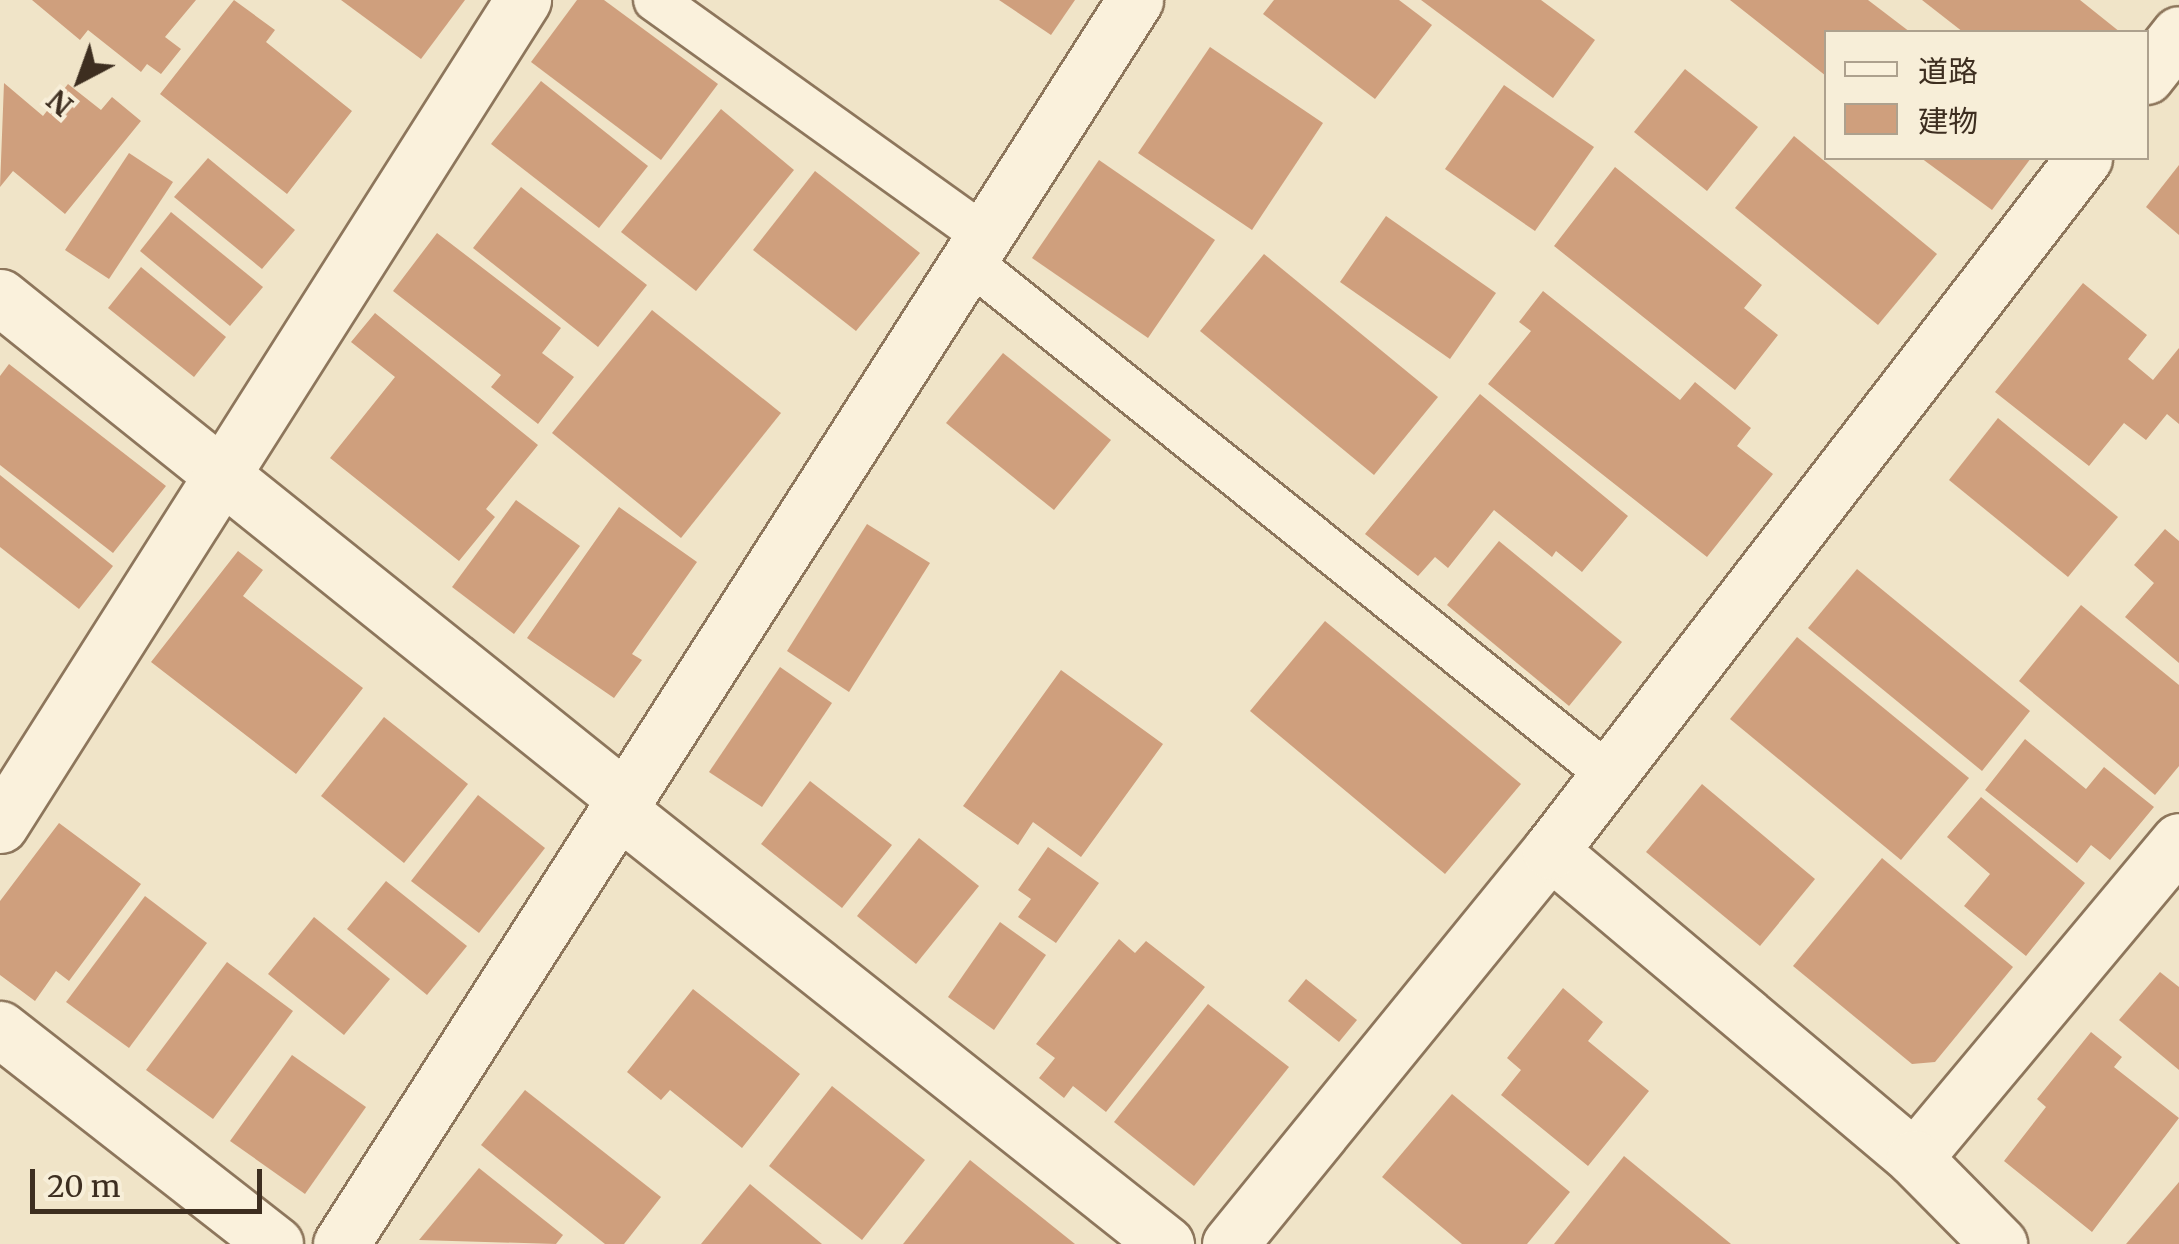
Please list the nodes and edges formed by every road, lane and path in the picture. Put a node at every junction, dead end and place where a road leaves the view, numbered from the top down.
1 (523, 0) edge
2 (655, 0) edge
3 (1136, 0) edge
4 (2179, 34) edge
5 (2149, 72) edge
6 (2082, 160) edge
7 (978, 250) junction
8 (0, 297) edge
9 (223, 476) junction
10 (1609, 775) junction
11 (624, 806) junction
12 (0, 825) edge
13 (2179, 841) edge
14 (1550, 851) junction
15 (0, 1030) edge
16 (1914, 1158) junction
17 (275, 1244) edge
18 (341, 1244) edge
19 (1166, 1244) edge
20 (1230, 1244) edge
21 (1999, 1244) edge

1 - 9 street
2 - 7 lane
3 - 7 street
4 - 5 street
6 - 10 street
7 - 10 lane
7 - 11 street
8 - 9 street
9 - 11 street
9 - 12 street
10 - 14 street
11 - 18 street
11 - 19 street
13 - 16 street
14 - 16 street
14 - 20 street
15 - 17 street
16 - 21 street

